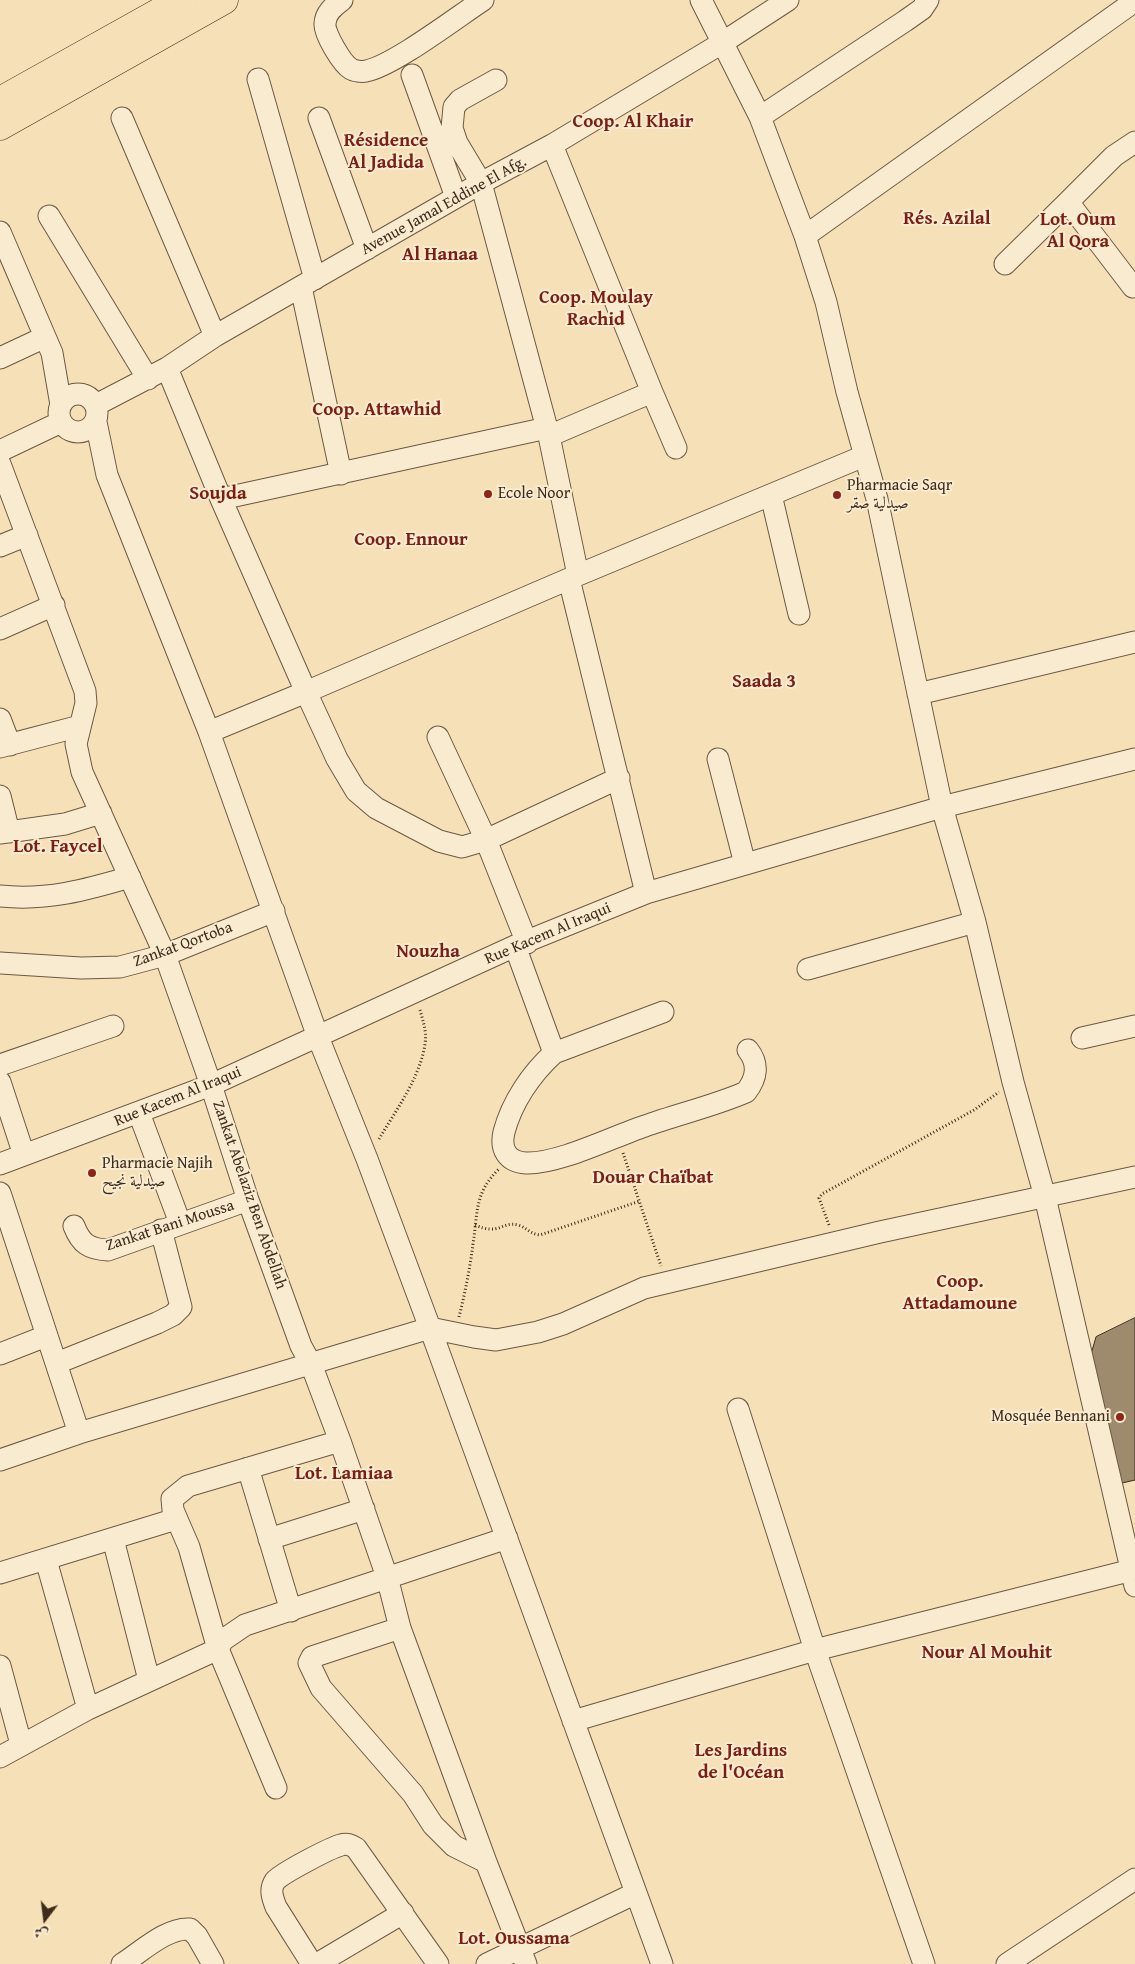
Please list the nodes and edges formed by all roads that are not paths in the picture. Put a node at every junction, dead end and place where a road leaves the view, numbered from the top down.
1 (224, 0) edge
2 (342, 0) edge
3 (483, 0) edge
4 (702, 0) edge
5 (788, 0) edge
6 (928, 0) edge
7 (179, 1) edge
8 (1135, 1) edge
9 (722, 44) junction
10 (412, 75) dead end
11 (258, 79) dead end
12 (496, 80) dead end
13 (0, 101) edge
14 (760, 117) junction
15 (122, 118) dead end
16 (319, 118) dead end
17 (0, 126) edge
18 (1135, 142) edge
19 (552, 145) junction
20 (480, 183) junction
21 (456, 197) junction
22 (1068, 202) junction
23 (49, 216) dead end
24 (0, 232) edge
25 (805, 236) junction
26 (367, 249) junction
27 (1005, 264) dead end
28 (308, 283) junction
29 (1133, 287) dead end
30 (215, 336) junction
31 (48, 345) junction
32 (1, 355) edge
33 (167, 368) junction
34 (148, 379) junction
35 (652, 392) junction
36 (92, 407) junction
37 (65, 420) junction
38 (548, 432) junction
39 (676, 448) dead end
40 (0, 451) edge
41 (864, 456) junction
42 (0, 464) edge
43 (341, 474) junction
44 (107, 475) junction
45 (771, 495) junction
46 (221, 499) junction
47 (27, 534) junction
48 (0, 546) edge
49 (573, 577) junction
50 (54, 605) junction
51 (799, 614) dead end
52 (0, 629) edge
53 (1135, 642) edge
54 (306, 692) junction
55 (918, 694) junction
56 (0, 718) edge
57 (80, 726) junction
58 (209, 732) junction
59 (438, 738) dead end
60 (5, 746) edge
61 (718, 759) dead end
62 (1135, 759) edge
63 (619, 778) junction
64 (0, 796) edge
65 (942, 807) junction
66 (101, 813) junction
67 (5, 832) edge
68 (486, 840) junction
69 (745, 864) junction
70 (130, 877) junction
71 (646, 893) junction
72 (0, 896) edge
73 (274, 911) junction
74 (975, 922) junction
75 (521, 944) junction
76 (165, 955) junction
77 (0, 964) edge
78 (808, 970) dead end
79 (663, 1012) dead end
80 (113, 1026) dead end
81 (1135, 1026) edge
82 (318, 1037) junction
83 (1082, 1038) dead end
84 (748, 1050) dead end
85 (554, 1053) junction
86 (0, 1065) edge
87 (0, 1082) edge
88 (211, 1085) junction
89 (139, 1113) junction
90 (24, 1155) junction
91 (0, 1164) edge
92 (1135, 1177) edge
93 (0, 1193) edge
94 (1045, 1197) junction
95 (248, 1200) junction
96 (74, 1226) dead end
97 (170, 1226) junction
98 (430, 1328) junction
99 (46, 1336) junction
100 (0, 1354) edge
101 (57, 1363) junction
102 (311, 1364) junction
103 (738, 1410) dead end
104 (79, 1434) junction
105 (340, 1441) junction
106 (0, 1460) edge
107 (248, 1468) junction
108 (364, 1509) junction
109 (176, 1519) junction
110 (507, 1538) junction
111 (113, 1539) junction
112 (269, 1539) junction
113 (46, 1560) junction
114 (0, 1573) edge
115 (387, 1577) junction
116 (1133, 1578) edge
117 (291, 1611) junction
118 (400, 1628) junction
119 (218, 1649) junction
120 (815, 1650) junction
121 (0, 1666) edge
122 (149, 1680) junction
123 (88, 1710) junction
124 (573, 1721) junction
125 (21, 1744) junction
126 (0, 1757) edge
127 (276, 1788) dead end
128 (486, 1862) junction
129 (1135, 1879) edge
130 (636, 1893) junction
131 (403, 1914) junction
132 (524, 1956) edge
133 (122, 1964) edge
134 (213, 1964) edge
135 (312, 1964) edge
136 (317, 1964) edge
137 (438, 1964) edge
138 (487, 1964) edge
139 (662, 1964) edge
140 (924, 1964) edge
141 (1007, 1964) edge

1 - 17 main road
2 - 3 street
4 - 9 street
5 - 9 street, Avenue Jamal Eddine El Afg.
6 - 14 street
7 - 13 main road
8 - 25 street
9 - 14 street
9 - 19 street, Avenue Jamal Eddine El Afg.
10 - 21 street
11 - 28 street
12 - 20 street
14 - 25 street
15 - 30 street
16 - 26 street
18 - 22 street
19 - 20 street, Avenue Jamal Eddine El Afg.
19 - 35 street
20 - 21 street, Avenue Jamal Eddine El Afg.
20 - 38 street
21 - 26 street, Avenue Jamal Eddine El Afg.
22 - 27 street
22 - 29 street
23 - 34 street
24 - 31 street
25 - 41 street
26 - 28 street, Avenue Jamal Eddine El Afg.
28 - 30 street, Avenue Jamal Eddine El Afg.
28 - 43 street
30 - 33 street, Avenue Jamal Eddine El Afg.
31 - 32 street
31 - 36 street
31 - 37 street
33 - 34 street, Avenue Jamal Eddine El Afg.
33 - 46 street
34 - 36 street, Avenue Jamal Eddine El Afg.
35 - 38 street
35 - 39 street
36 - 37 street
36 - 37 street
36 - 44 street
37 - 40 street
37 - 44 street
38 - 43 street
38 - 49 street
41 - 45 street
41 - 55 street
42 - 47 street, Zankat Abelaziz Ben Abdellah
43 - 46 street
44 - 58 street
45 - 49 street
45 - 51 street
46 - 54 street
47 - 48 street
47 - 50 street, Zankat Abelaziz Ben Abdellah
49 - 54 street
49 - 63 street
50 - 52 street
50 - 57 street, Zankat Abelaziz Ben Abdellah
53 - 55 street
54 - 58 street
54 - 68 street
55 - 65 street
56 - 60 street
57 - 60 street
57 - 66 street, Zankat Abelaziz Ben Abdellah
58 - 73 street
59 - 68 street
61 - 69 street
62 - 65 street, Rue Kacem Al Iraqui
63 - 68 street
63 - 71 street
64 - 67 street
65 - 69 street, Rue Kacem Al Iraqui
65 - 74 street
66 - 67 street
66 - 70 street, Zankat Abelaziz Ben Abdellah
68 - 75 street
69 - 71 street, Rue Kacem Al Iraqui
70 - 72 street
70 - 76 street, Zankat Abelaziz Ben Abdellah
71 - 75 street, Rue Kacem Al Iraqui
73 - 76 street, Zankat Qortoba
73 - 82 street
74 - 78 street
74 - 94 street
75 - 82 street, Rue Kacem Al Iraqui
75 - 85 street
76 - 77 street, Zankat Qortoba
76 - 88 street, Zankat Abelaziz Ben Abdellah
79 - 85 street
80 - 86 street
81 - 83 street
82 - 88 street, Rue Kacem Al Iraqui
82 - 98 street
84 - 85 street
87 - 90 street
88 - 89 street, Rue Kacem Al Iraqui
88 - 95 street, Zankat Abelaziz Ben Abdellah
89 - 90 street, Rue Kacem Al Iraqui
89 - 97 street
90 - 91 street, Rue Kacem Al Iraqui
92 - 94 street
93 - 99 street
94 - 98 street
94 - 116 street
95 - 97 street, Zankat Bani Moussa
95 - 102 street, Zankat Abelaziz Ben Abdellah
96 - 97 street, Zankat Bani Moussa
97 - 101 street
98 - 102 street
98 - 110 street
99 - 100 street
99 - 101 street
101 - 104 street
102 - 104 street
102 - 105 street, Zankat Abelaziz Ben Abdellah
103 - 120 street
104 - 106 street
105 - 107 street
105 - 108 street, Zankat Abelaziz Ben Abdellah
107 - 109 street
107 - 112 street
108 - 112 street
108 - 115 street, Zankat Abelaziz Ben Abdellah
109 - 111 street
109 - 119 street
110 - 115 street
110 - 124 street
111 - 113 street
111 - 122 street
112 - 117 street
113 - 114 street
113 - 123 street
115 - 117 street
115 - 118 street, Zankat Abelaziz Ben Abdellah
116 - 120 street
117 - 119 street
118 - 128 street, Zankat Abelaziz Ben Abdellah
118 - 128 street
119 - 122 street
119 - 127 street
120 - 124 street
120 - 140 street
121 - 125 street
122 - 123 street
123 - 125 street
124 - 130 street
125 - 126 street
128 - 132 street, Zankat Abelaziz Ben Abdellah
129 - 141 street
130 - 132 street
130 - 139 street
131 - 135 street
131 - 136 street
131 - 137 street
132 - 138 street
133 - 134 street

